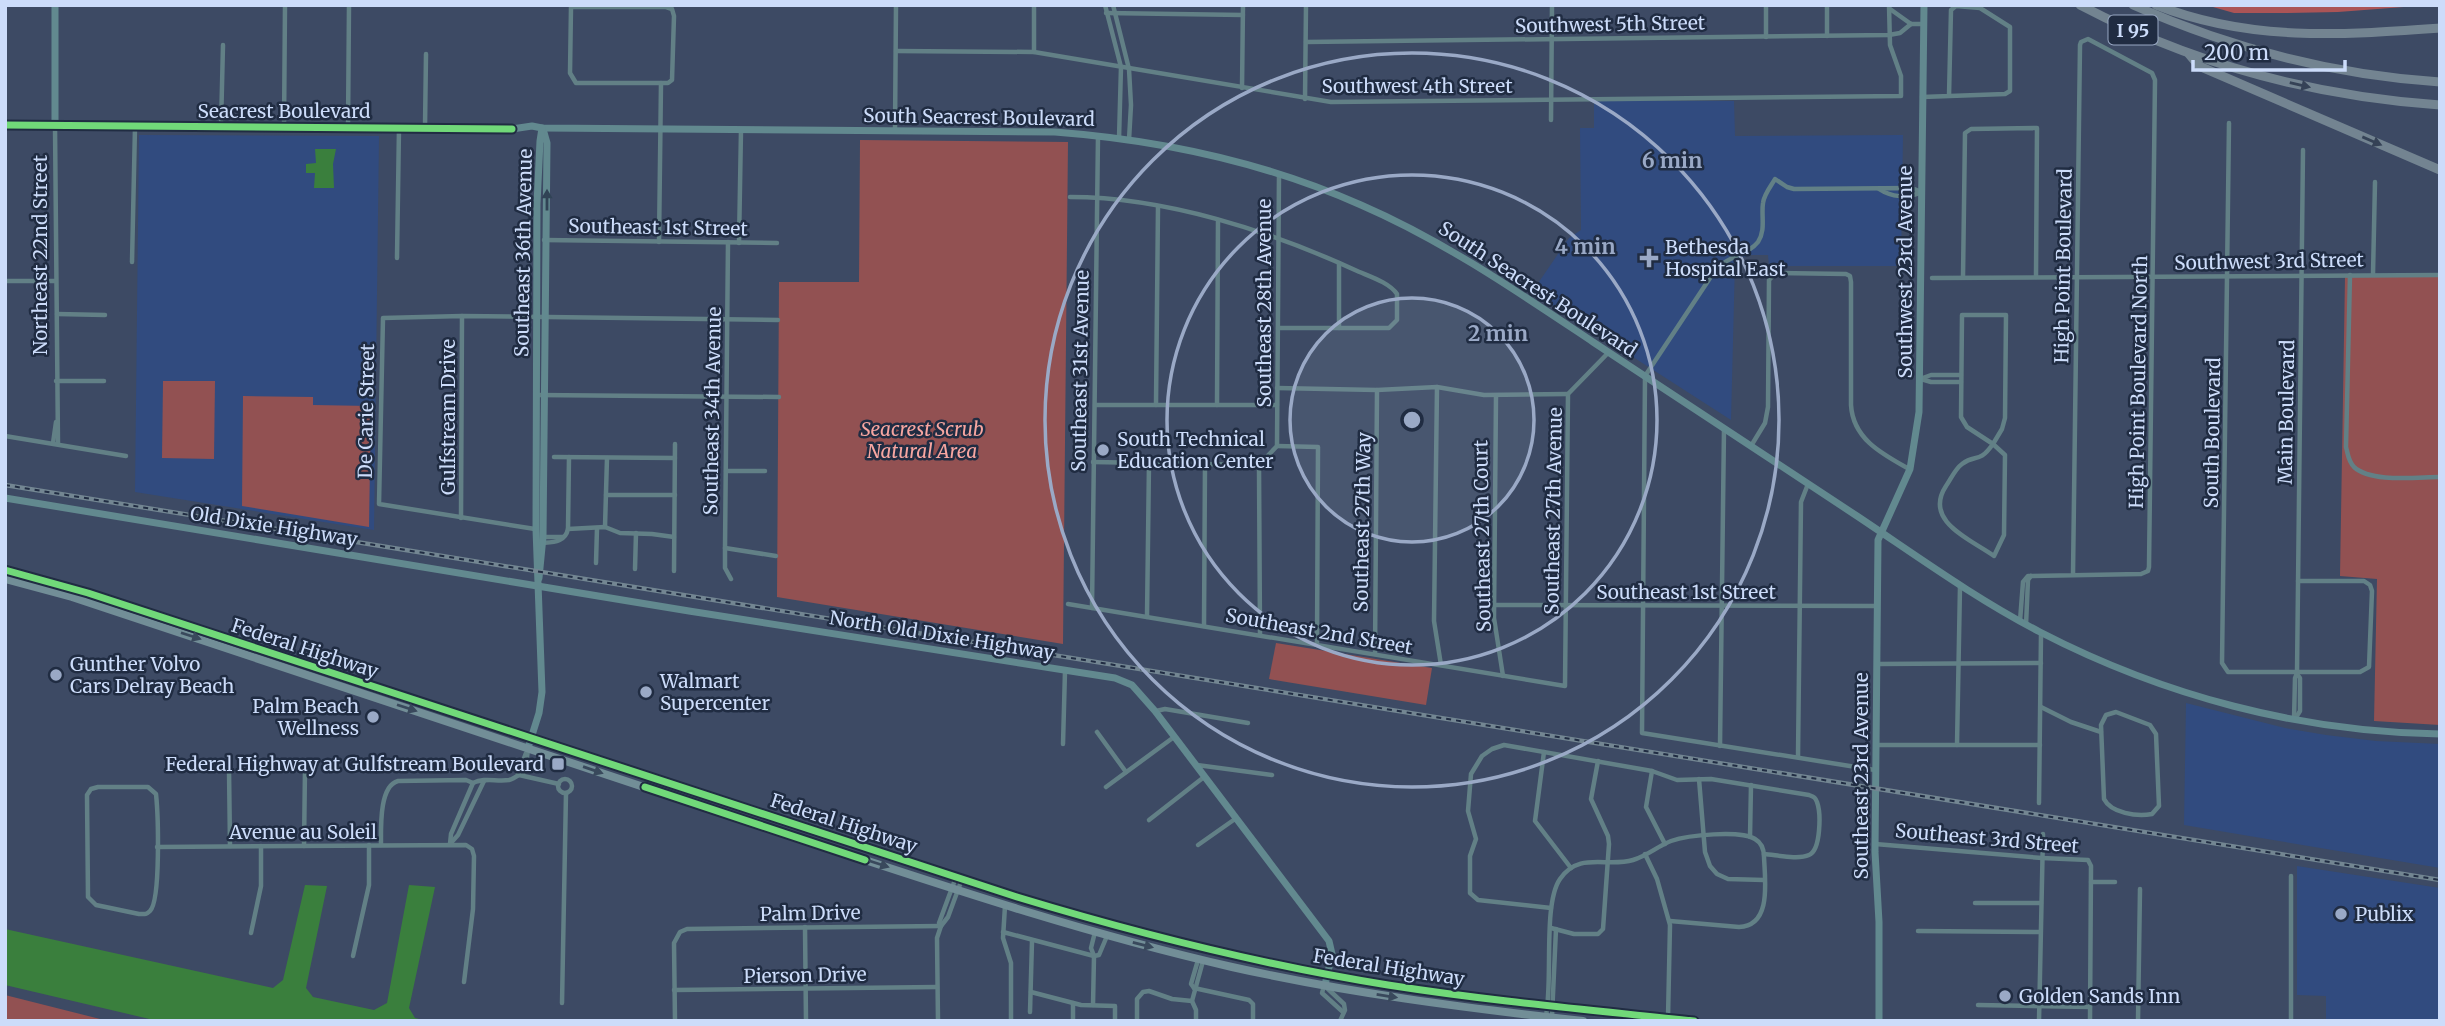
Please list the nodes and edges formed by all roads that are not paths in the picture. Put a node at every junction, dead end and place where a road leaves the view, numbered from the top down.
1 (55, 5) edge
2 (285, 5) edge
3 (349, 5) edge
4 (897, 5) edge
5 (1034, 5) edge
6 (1105, 5) edge
7 (1113, 5) edge
8 (1243, 5) edge
9 (1306, 5) edge
10 (1552, 5) edge
11 (1766, 5) edge
12 (1827, 5) edge
13 (1924, 5) edge
14 (2080, 5) edge
15 (2133, 5) edge
16 (2156, 5) edge
17 (571, 6) edge
18 (1889, 7) edge
19 (1106, 13) junction
20 (1114, 13) junction
21 (1243, 15) junction
22 (1911, 24) junction
23 (1924, 24) junction
24 (2440, 28) edge
25 (1827, 36) junction
26 (1889, 36) junction
27 (1766, 37) junction
28 (1552, 39) junction
29 (1306, 42) junction
30 (223, 45) dead end
31 (896, 51) junction
32 (1034, 52) junction
33 (2187, 53) junction
34 (426, 54) dead end
35 (1121, 67) junction
36 (1129, 69) junction
37 (2154, 76) joint
38 (2440, 82) edge
39 (661, 83) junction
40 (1242, 88) junction
41 (1949, 96) junction
42 (1922, 97) junction
43 (1305, 99) junction
44 (1552, 100) junction
45 (2440, 105) edge
46 (1551, 120) dead end
47 (2230, 123) dead end
48 (5, 125) edge
49 (55, 125) junction
50 (135, 126) junction
51 (221, 126) junction
52 (284, 127) junction
53 (348, 127) junction
54 (399, 127) junction
55 (425, 127) junction
56 (542, 128) junction
57 (660, 129) junction
58 (741, 129) junction
59 (895, 130) junction
60 (1098, 135) junction
61 (1119, 139) junction
62 (1129, 140) junction
63 (2303, 150) dead end
64 (2440, 173) edge
65 (1279, 174) junction
66 (2375, 182) dead end
67 (1921, 192) junction
68 (1070, 197) dead end
69 (1097, 198) junction
70 (1157, 207) junction
71 (1218, 220) junction
72 (537, 239) junction
73 (1279, 239) junction
74 (547, 240) junction
75 (659, 242) junction
76 (728, 242) junction
77 (739, 243) junction
78 (778, 243) dead end
79 (397, 258) dead end
80 (132, 262) dead end
81 (1339, 262) junction
82 (2373, 274) junction
83 (2301, 275) junction
84 (2350, 275) junction
85 (2440, 275) edge
86 (2228, 276) junction
87 (2036, 277) junction
88 (2077, 277) junction
89 (2153, 277) junction
90 (1932, 278) dead end
91 (1963, 278) junction
92 (5, 281) edge
93 (55, 281) junction
94 (57, 314) junction
95 (105, 315) dead end
96 (462, 316) junction
97 (542, 317) junction
98 (727, 319) junction
99 (778, 320) dead end
100 (1278, 328) junction
101 (1339, 328) junction
102 (1609, 352) junction
103 (1961, 375) junction
104 (1645, 376) junction
105 (1920, 379) junction
106 (56, 381) junction
107 (104, 382) dead end
108 (1961, 382) junction
109 (1437, 387) junction
110 (1278, 388) junction
111 (1377, 390) junction
112 (1568, 394) junction
113 (541, 396) junction
114 (1496, 396) junction
115 (726, 397) junction
116 (779, 397) dead end
117 (1095, 405) junction
118 (1156, 405) junction
119 (1217, 405) junction
120 (1277, 405) junction
121 (1724, 427) junction
122 (5, 436) edge
123 (56, 443) junction
124 (675, 444) dead end
125 (1993, 444) junction
126 (1277, 446) junction
127 (1751, 446) junction
128 (126, 456) dead end
129 (554, 457) dead end
130 (569, 457) junction
131 (607, 458) junction
132 (675, 458) junction
133 (1093, 462) junction
134 (1149, 463) junction
135 (1205, 463) junction
136 (1259, 465) junction
137 (1910, 469) junction
138 (726, 471) junction
139 (765, 471) dead end
140 (2440, 477) edge
141 (1808, 484) junction
142 (606, 495) junction
143 (675, 495) junction
144 (5, 498) edge
145 (461, 518) junction
146 (605, 527) junction
147 (597, 528) junction
148 (568, 529) junction
149 (1881, 532) junction
150 (636, 533) junction
151 (674, 537) junction
152 (539, 538) junction
153 (725, 548) junction
154 (776, 556) dead end
155 (596, 563) dead end
156 (635, 569) dead end
157 (5, 570) edge
158 (674, 571) dead end
159 (2073, 574) junction
160 (5, 579) edge
161 (731, 579) dead end
162 (2298, 581) junction
163 (1960, 585) junction
164 (537, 586) junction
165 (88, 593) junction
166 (72, 597) junction
167 (91, 604) junction
168 (1068, 604) dead end
169 (1493, 605) junction
170 (1566, 605) junction
171 (129, 606) junction
172 (1643, 606) junction
173 (1877, 606) junction
174 (1721, 607) junction
175 (1799, 607) junction
176 (1092, 608) junction
177 (1147, 617) junction
178 (2023, 623) junction
179 (1204, 626) junction
180 (2041, 633) junction
181 (1260, 635) junction
182 (1317, 645) junction
183 (1375, 654) junction
184 (2041, 663) junction
185 (1877, 664) junction
186 (1958, 664) junction
187 (1441, 665) junction
188 (1065, 671) junction
189 (2297, 673) junction
190 (1503, 676) junction
191 (361, 682) junction
192 (1565, 686) joint
193 (346, 687) junction
194 (384, 690) junction
195 (362, 693) junction
196 (2041, 707) junction
197 (1155, 711) junction
198 (2294, 720) junction
199 (1248, 723) dead end
200 (1097, 732) dead end
201 (2101, 732) junction
202 (2440, 734) edge
203 (1174, 737) junction
204 (531, 738) junction
205 (1063, 744) dead end
206 (1876, 745) junction
207 (1957, 745) junction
208 (2040, 745) junction
209 (1720, 746) junction
210 (528, 748) junction
211 (1544, 752) junction
212 (1798, 757) junction
213 (1598, 761) junction
214 (1194, 764) junction
215 (229, 769) dead end
216 (305, 769) dead end
217 (1876, 770) junction
218 (1652, 771) junction
219 (1126, 772) junction
220 (518, 775) junction
221 (1272, 775) dead end
222 (1204, 777) junction
223 (486, 779) junction
224 (1699, 779) junction
225 (473, 783) junction
226 (559, 784) junction
227 (1751, 785) junction
228 (681, 786) junction
229 (1106, 787) dead end
230 (566, 793) junction
231 (661, 793) junction
232 (684, 800) junction
233 (2039, 803) dead end
234 (743, 806) junction
235 (740, 819) junction
236 (1235, 819) junction
237 (1149, 820) dead end
238 (824, 833) junction
239 (1704, 834) junction
240 (2043, 834) dead end
241 (1750, 837) junction
242 (450, 844) junction
243 (1665, 844) junction
244 (1875, 844) junction
245 (369, 845) junction
246 (381, 845) junction
247 (1198, 845) dead end
248 (230, 846) junction
249 (261, 846) junction
250 (304, 846) junction
251 (157, 847) junction
252 (1645, 854) junction
253 (1764, 854) junction
254 (2042, 858) junction
255 (1608, 862) junction
256 (1572, 867) junction
257 (2291, 876) dead end
258 (959, 878) junction
259 (1764, 880) junction
260 (2091, 882) junction
261 (2115, 882) dead end
262 (955, 889) junction
263 (2140, 890) dead end
264 (1975, 903) dead end
265 (2041, 904) junction
266 (1006, 905) junction
267 (1551, 908) junction
268 (1670, 920) junction
269 (941, 926) junction
270 (805, 927) junction
271 (1553, 929) junction
272 (1918, 931) dead end
273 (1003, 932) junction
274 (1095, 932) junction
275 (2040, 932) junction
276 (251, 933) dead end
277 (1107, 936) junction
278 (1032, 941) junction
279 (1195, 946) junction
280 (1220, 952) junction
281 (1173, 953) junction
282 (353, 956) dead end
283 (1094, 956) junction
284 (1201, 959) junction
285 (1326, 974) junction
286 (464, 982) dead end
287 (1325, 985) junction
288 (937, 987) junction
289 (1194, 988) junction
290 (806, 989) junction
291 (674, 990) junction
292 (1031, 992) junction
293 (1192, 1001) junction
294 (562, 1003) dead end
295 (1073, 1003) junction
296 (1093, 1005) junction
297 (1551, 1005) junction
298 (1978, 1005) dead end
299 (2040, 1005) junction
300 (2090, 1007) junction
301 (1030, 1012) dead end
302 (1549, 1019) edge
303 (1667, 1019) edge
304 (675, 1021) edge
305 (806, 1021) edge
306 (938, 1021) edge
307 (1011, 1021) edge
308 (1073, 1021) edge
309 (1115, 1021) edge
310 (1137, 1021) edge
311 (1196, 1021) edge
312 (1253, 1021) edge
313 (1340, 1021) edge
314 (1583, 1021) edge
315 (1694, 1021) edge
316 (1879, 1021) edge
317 (2039, 1021) edge
318 (2090, 1021) edge
319 (2138, 1021) edge
320 (2291, 1021) edge

1 - 49 street, Northeast 22nd Street
2 - 52 street
3 - 53 street
4 - 31 street
5 - 32 street
6 - 19 street
7 - 20 street
8 - 21 street
9 - 29 street
10 - 28 street
11 - 27 street
12 - 25 street
13 - 23 street, Southwest 23rd Avenue
14 - 33 highway, I 95
15 - 38 highway, I 95
16 - 24 highway
17 - 39 street
17 - 39 street
18 - 22 street
18 - 26 street
19 - 20 street
19 - 35 street
20 - 21 street
20 - 36 street
21 - 40 street
22 - 23 street, Southwest 5th Street
22 - 26 street, Southwest 5th Street
23 - 42 street, Southwest 23rd Avenue
25 - 26 street, Southwest 5th Street
25 - 27 street, Southwest 5th Street
26 - 44 street, Southwest 4th Street
27 - 28 street, Southwest 5th Street
28 - 29 street, Southwest 5th Street
28 - 44 street
29 - 43 street
30 - 51 street
31 - 32 street, Southwest 4th Street
31 - 59 street
32 - 35 street, Southwest 4th Street
33 -> 45 highway, I 95
33 -> 64 highway
34 - 55 street
35 - 36 street, Southwest 4th Street
35 - 61 street
36 - 40 street, Southwest 4th Street
36 - 62 street
37 - 88 street, High Point Boulevard
37 - 89 street, High Point Boulevard North
39 - 57 street
40 - 43 street, Southwest 4th Street
41 - 41 street
41 - 42 street
42 - 67 street, Southwest 23rd Avenue
43 - 44 street, Southwest 4th Street
44 - 46 street
47 - 86 street, South Boulevard
48 - 49 street, Seacrest Boulevard
49 - 50 street, Seacrest Boulevard
49 - 93 street, Northeast 22nd Street
50 - 51 street, Seacrest Boulevard
50 - 80 street
51 - 52 street, Seacrest Boulevard
52 - 53 street, Seacrest Boulevard
53 - 54 street, Seacrest Boulevard
54 - 55 street, Seacrest Boulevard
54 - 79 street
55 - 56 street, Seacrest Boulevard
56 - 57 street, South Seacrest Boulevard
56 - 72 street, Southeast 36th Avenue
74 -> 56 street, Southeast 36th Avenue
57 - 58 street, South Seacrest Boulevard
57 - 75 street
58 - 59 street, South Seacrest Boulevard
58 - 77 street
59 - 60 street, South Seacrest Boulevard
60 - 61 street, South Seacrest Boulevard
60 - 69 street, Southeast 31st Avenue
61 - 62 street, South Seacrest Boulevard
62 - 65 street, South Seacrest Boulevard
63 - 83 street, Main Boulevard
65 - 73 street, Southeast 28th Avenue
65 - 102 street, South Seacrest Boulevard
66 - 82 street
67 - 104 street
67 - 105 street, Southwest 23rd Avenue
68 - 69 street
69 - 70 street
69 - 117 street, Southeast 31st Avenue
70 - 71 street
70 - 118 street
71 - 73 street
71 - 119 street
72 - 74 street, Southeast 1st Street
72 - 97 street, Southeast 36th Avenue
73 - 81 street
73 - 100 street, Southeast 28th Avenue
74 - 75 street, Southeast 1st Street
74 - 97 street, Southeast 36th Avenue
75 - 76 street, Southeast 1st Street
76 - 77 street, Southeast 1st Street
76 - 98 street, Southeast 34th Avenue
77 - 78 street, Southeast 1st Street
81 - 101 street
81 - 101 street
82 - 84 street, Southwest 3rd Street
82 - 85 street, Southwest 3rd Street
83 - 84 street, Southwest 3rd Street
83 - 86 street, Southwest 3rd Street
83 - 162 street, Main Boulevard
84 - 140 street
86 - 89 street, Southwest 3rd Street
86 - 189 street, South Boulevard
87 - 88 street, Southwest 3rd Street
87 - 91 street, Southwest 3rd Street
87 - 91 street
88 - 89 street, Southwest 3rd Street
88 - 159 street, High Point Boulevard
89 - 159 street, High Point Boulevard North
90 - 91 street, Southwest 3rd Street
92 - 93 street
93 - 94 street, Northeast 22nd Street
94 - 95 street
94 - 106 street, Northeast 22nd Street
96 - 97 street
96 - 145 street, Gulfstream Drive
96 - 145 street, De Carie Street
97 - 98 street
97 - 113 street, Southeast 36th Avenue
98 - 99 street
98 - 115 street, Southeast 34th Avenue
100 - 101 street
100 - 110 street, Southeast 28th Avenue
102 - 104 street, South Seacrest Boulevard
102 - 112 street, Southeast 27th Avenue
103 - 105 street
103 - 108 street
103 - 125 street
104 - 121 street, South Seacrest Boulevard
104 - 172 street
105 - 108 street
105 - 137 street, Southwest 23rd Avenue
106 - 107 street
106 - 123 street, Northeast 22nd Street
108 - 125 street
109 - 111 street
109 - 114 street
109 - 187 street
110 - 111 street
110 - 120 street, Southeast 28th Avenue
111 - 183 street, Southeast 27th Way
112 - 114 street
112 - 170 street, Southeast 27th Avenue
113 - 115 street
113 - 152 street, Southeast 36th Avenue
114 - 169 street, Southeast 27th Court
115 - 116 street
115 - 138 street, Southeast 34th Avenue
117 - 118 street
117 - 133 street, Southeast 31st Avenue
118 - 119 street
119 - 120 street
120 - 126 street, Southeast 28th Avenue
121 - 127 street, South Seacrest Boulevard
121 - 174 street
122 - 123 street
123 - 128 street
124 - 132 street
125 - 125 street
126 - 136 street
126 - 182 street
127 - 137 street
127 - 141 street, South Seacrest Boulevard
129 - 130 street
130 - 131 street
130 - 148 street
131 - 132 street
131 - 142 street
132 - 143 street
133 - 134 street
133 - 176 street, Southeast 31st Avenue
134 - 135 street
134 - 177 street
135 - 136 street
135 - 179 street
136 - 181 street
137 - 149 street, Southwest 23rd Avenue
138 - 139 street
138 - 153 street, Southeast 34th Avenue
141 - 149 street, South Seacrest Boulevard
141 - 175 street
142 - 143 street
142 - 146 street
143 - 151 street
144 - 164 street, Old Dixie Highway
145 - 152 street
146 - 147 street
146 - 150 street
147 - 148 street
147 - 155 street
148 - 152 street
149 - 163 street, South Seacrest Boulevard
149 - 173 street, Southeast 23rd Avenue
150 - 151 street
150 - 156 street
151 - 158 street
152 - 164 street, Southeast 36th Avenue
153 - 154 street
153 - 161 street, Southeast 34th Avenue
157 - 165 main road, Federal Highway
159 - 178 street, High Point Boulevard North
160 - 166 main road, Federal Highway
162 - 189 street, Main Boulevard
162 - 189 street, South Boulevard
163 - 178 street, South Seacrest Boulevard
163 - 186 street
164 - 188 street, North Old Dixie Highway
164 - 204 street, Southeast 36th Avenue
165 - 166 main road
165 - 171 main road, Federal Highway
166 - 167 main road, Federal Highway
167 - 171 main road
167 -> 193 main road, Federal Highway
168 - 176 street, Southeast 2nd Street
169 - 170 street, Southeast 1st Street
169 - 190 street, Southeast 27th Court
170 - 172 street, Southeast 1st Street
170 - 192 street, Southeast 27th Avenue
171 - 191 main road, Federal Highway
172 - 174 street, Southeast 1st Street
172 - 209 street
173 - 175 street, Southeast 1st Street
173 - 185 street, Southeast 23rd Avenue
174 - 175 street, Southeast 1st Street
174 - 209 street
175 - 212 street
176 - 177 street, Southeast 2nd Street
177 - 179 street, Southeast 2nd Street
178 - 180 street, South Seacrest Boulevard
179 - 181 street, Southeast 2nd Street
180 - 184 street
180 - 198 street, South Seacrest Boulevard
181 - 182 street, Southeast 2nd Street
182 - 183 street, Southeast 2nd Street
183 - 187 street, Southeast 2nd Street
184 - 186 street
184 - 196 street
185 - 186 street
185 - 206 street, Southeast 23rd Avenue
186 - 207 street
187 - 190 street, Southeast 2nd Street
188 - 197 street, North Old Dixie Highway
188 - 205 street
189 - 198 street, Main Boulevard
190 - 192 street, Southeast 2nd Street
191 - 193 main road
191 - 194 main road, Federal Highway
193 - 195 main road, Federal Highway
194 - 195 main road
194 - 204 main road, Federal Highway
195 -> 210 main road, Federal Highway
196 - 201 street
196 - 208 street
197 - 199 street
197 - 203 street, North Old Dixie Highway
198 - 202 street, South Seacrest Boulevard
200 - 219 street
201 - 201 street
203 - 214 street, North Old Dixie Highway
203 - 219 street
204 - 210 street, Southeast 36th Avenue
204 - 228 main road, Federal Highway
206 - 207 street
206 - 217 street, Southeast 23rd Avenue
207 - 208 street
208 - 233 street
209 - 212 street
210 - 220 street
210 -> 231 main road, Federal Highway
211 - 213 street
211 - 256 street
211 - 267 street
212 - 217 street
213 - 218 street
213 - 255 street
214 - 221 street
214 - 222 street, North Old Dixie Highway
215 - 248 street
216 - 250 street
217 - 244 street, Southeast 23rd Avenue
218 - 224 street
218 - 243 street
219 - 229 street
220 - 223 street
220 - 226 street
222 - 236 street, North Old Dixie Highway
222 - 237 street
223 - 225 street
223 - 242 street
224 - 227 street
224 - 239 street
225 - 242 street
225 - 246 street
226 - 230 street
226 - 230 street
227 - 241 street
227 - 253 street
228 - 231 main road
228 - 234 main road, Federal Highway
230 - 294 street
231 - 232 main road, Federal Highway
232 - 234 main road
232 - 235 main road, Federal Highway
234 - 238 main road, Federal Highway
235 - 238 main road
235 -> 262 main road, Federal Highway
236 - 247 street
236 - 285 street, North Old Dixie Highway
238 - 258 main road, Federal Highway
239 - 241 street
239 - 243 street
239 - 259 street
240 - 254 street
241 - 253 street
242 - 246 street, Avenue au Soleil
242 - 286 street
243 - 252 street
244 - 254 street, Southeast 3rd Street
244 - 316 street, Southeast 23rd Avenue
245 - 246 street, Avenue au Soleil
245 - 250 street, Avenue au Soleil
245 - 282 street
248 - 249 street, Avenue au Soleil
248 - 251 street, Avenue au Soleil
249 - 250 street, Avenue au Soleil
249 - 276 street
251 - 251 street
252 - 255 street
252 - 268 street
253 - 259 street
254 - 260 street, Southeast 3rd Street
254 - 265 street
255 - 256 street
255 - 271 street
256 - 267 street
257 - 320 street
258 - 262 street
258 - 279 main road, Federal Highway
259 - 268 street
260 - 261 street, Southeast 3rd Street
260 - 300 street
262 - 266 main road, Federal Highway
262 - 269 street
263 - 319 street
264 - 265 street
265 - 275 street
266 - 273 street
266 - 274 main road, Federal Highway
267 - 271 street
268 - 303 street
269 - 270 street, Palm Drive
269 - 288 street
270 - 290 street
270 - 291 street, Palm Drive
271 - 297 street
272 - 275 street
273 - 278 street
273 - 307 street
274 - 277 main road, Federal Highway
274 - 283 street
275 - 299 street
277 -> 281 main road, Federal Highway
277 - 283 street
278 - 283 street
278 - 292 street
279 - 280 main road, Federal Highway
279 - 281 main road
280 - 284 main road
280 - 285 main road, Federal Highway
281 - 284 main road, Federal Highway
283 - 296 street
284 - 287 main road, Federal Highway
284 - 289 street
285 - 287 street
285 - 297 main road, Federal Highway
287 -> 302 main road, Federal Highway
287 - 313 street
288 - 290 street, Pierson Drive
288 - 306 street
289 - 293 street
289 - 312 street
290 - 291 street, Pierson Drive
290 - 305 street
291 - 304 street
292 - 295 street
292 - 301 street
293 - 310 street
293 - 311 street
295 - 296 street
295 - 308 street
296 - 309 street
297 - 302 street
297 - 303 main road, Federal Highway
298 - 299 street
299 - 300 street
299 - 317 street
300 - 318 street
302 - 314 main road, Federal Highway
303 - 315 main road, Federal Highway

